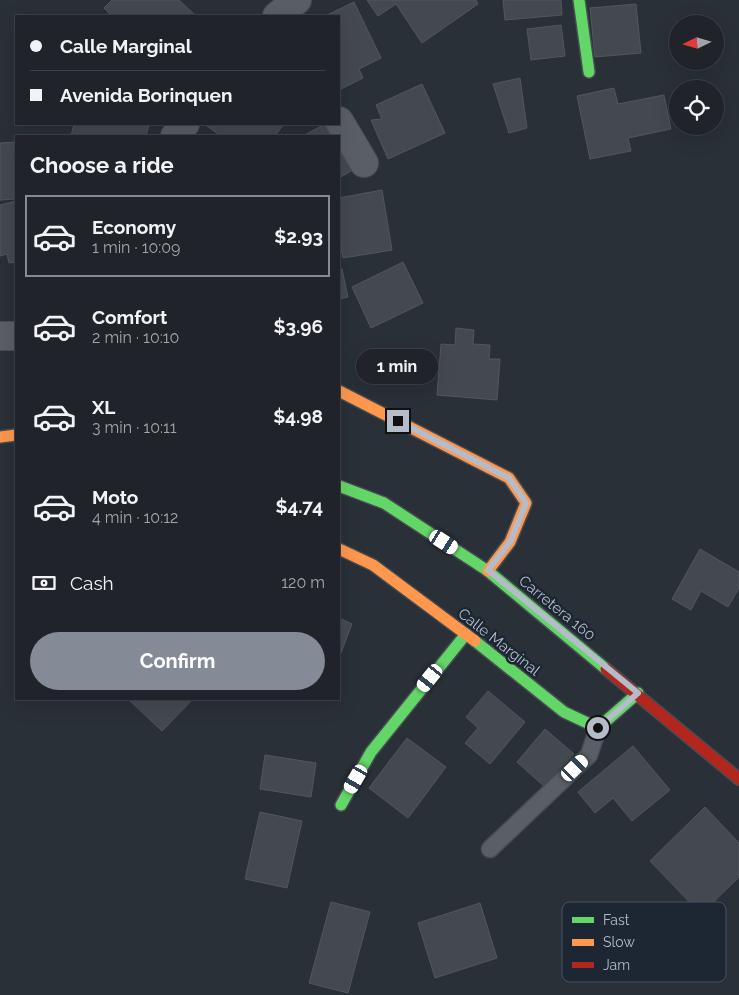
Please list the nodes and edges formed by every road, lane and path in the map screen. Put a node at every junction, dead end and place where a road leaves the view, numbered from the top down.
1 (297, 0) edge
2 (579, 0) edge
3 (278, 15) edge
4 (589, 72) dead end
5 (340, 123) edge
6 (184, 125) edge
7 (176, 135) edge
8 (364, 164) dead end
9 (0, 336) edge
10 (15, 336) edge
11 (340, 393) edge
12 (15, 435) edge
13 (0, 437) edge
14 (340, 486) edge
15 (340, 550) edge
16 (488, 570) junction
17 (466, 634) junction
18 (638, 693) junction
19 (598, 728) junction
20 (739, 779) edge
21 (341, 805) dead end
22 (490, 849) dead end

1 - 3 street
2 - 4 street
5 - 8 street
6 - 7 street
9 - 10 street
11 - 16 street
12 - 13 street
14 - 16 street, Carretera 160
15 - 17 street, Calle Marginal
16 - 18 street, Carretera 160
17 - 19 street, Calle Marginal
17 - 21 street
18 - 19 street
18 - 20 street, Carretera 160
19 - 22 lane

